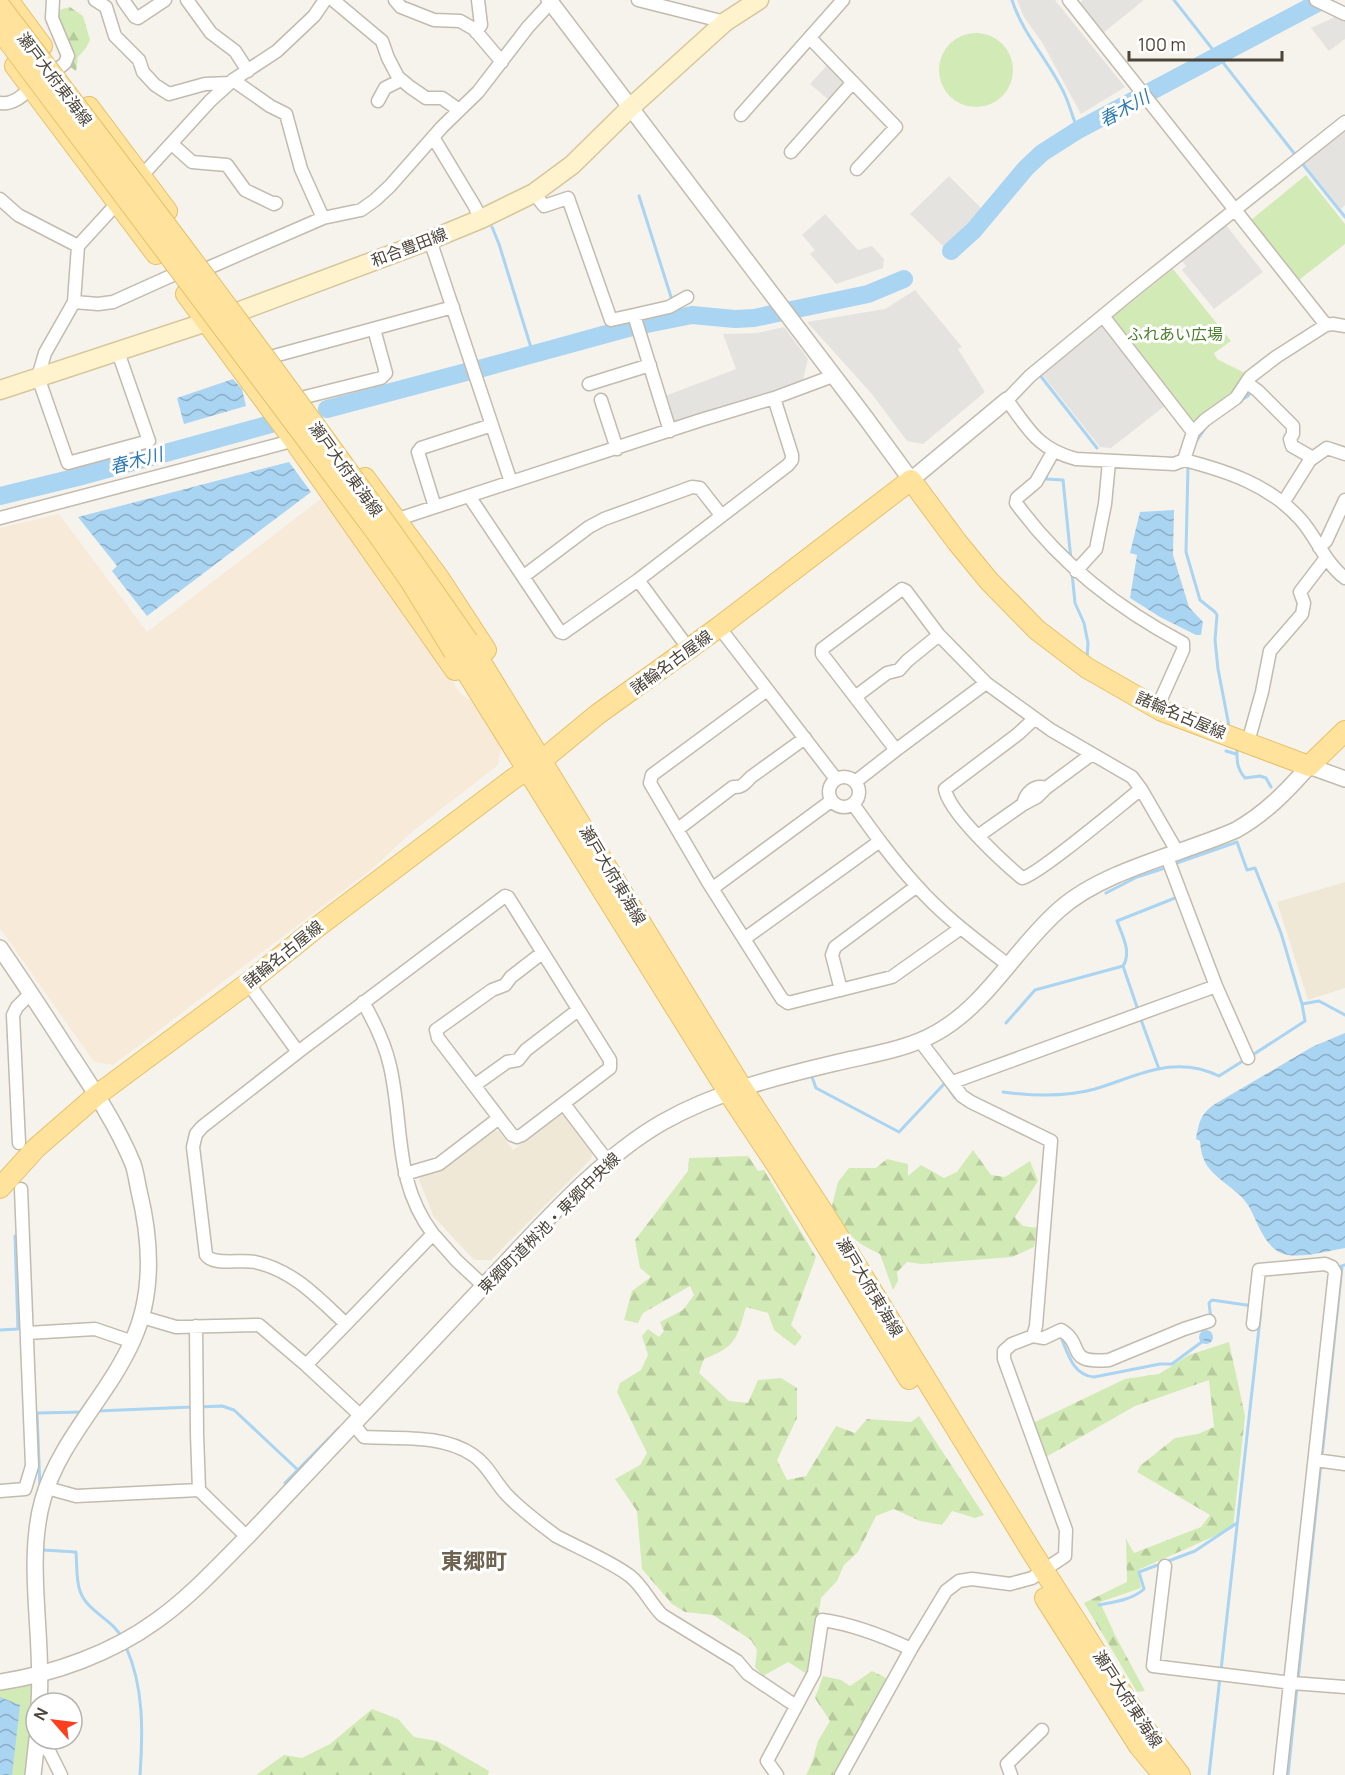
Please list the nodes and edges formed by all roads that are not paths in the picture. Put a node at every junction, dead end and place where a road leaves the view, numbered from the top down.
1 (8, 0) edge
2 (53, 0) edge
3 (95, 0) edge
4 (123, 0) edge
5 (165, 0) edge
6 (188, 0) edge
7 (325, 0) edge
8 (333, 0) edge
9 (395, 0) edge
10 (478, 0) edge
11 (638, 0) edge
12 (759, 0) edge
13 (843, 0) edge
14 (1069, 0) edge
15 (1316, 0) edge
16 (550, 1) edge
17 (0, 6) edge
18 (1345, 14) edge
19 (725, 22) junction
20 (0, 30) edge
21 (476, 32) junction
22 (810, 38) junction
23 (0, 46) edge
24 (502, 62) junction
25 (59, 68) junction
26 (248, 71) junction
27 (401, 80) junction
28 (232, 82) junction
29 (853, 82) junction
30 (31, 88) junction
31 (378, 101) dead end
32 (0, 103) edge
33 (630, 108) junction
34 (459, 110) junction
35 (741, 115) dead end
36 (1345, 122) edge
37 (433, 137) junction
38 (172, 144) junction
39 (790, 152) dead end
40 (858, 169) dead end
41 (142, 176) junction
42 (534, 193) junction
43 (0, 199) edge
44 (276, 203) dead end
45 (117, 204) junction
46 (1234, 211) junction
47 (324, 219) junction
48 (481, 219) junction
49 (430, 240) junction
50 (78, 246) junction
51 (208, 268) junction
52 (172, 275) junction
53 (687, 297) dead end
54 (74, 302) junction
55 (453, 307) junction
56 (240, 311) junction
57 (634, 315) junction
58 (1103, 316) junction
59 (206, 322) junction
60 (1326, 325) junction
61 (1345, 326) edge
62 (374, 329) junction
63 (118, 352) junction
64 (274, 356) junction
65 (651, 365) junction
66 (833, 376) junction
67 (39, 377) junction
68 (1246, 383) junction
69 (589, 384) dead end
70 (0, 390) edge
71 (305, 397) junction
72 (774, 398) junction
73 (601, 400) dead end
74 (1007, 400) junction
75 (492, 425) junction
76 (328, 429) junction
77 (670, 431) junction
78 (1193, 432) junction
79 (293, 439) junction
80 (616, 449) junction
81 (1053, 452) junction
82 (1345, 454) edge
83 (1313, 458) junction
84 (1184, 460) junction
85 (1109, 462) junction
86 (910, 480) junction
87 (511, 482) junction
88 (470, 496) junction
89 (1345, 500) edge
90 (1282, 503) junction
91 (435, 507) junction
92 (721, 515) junction
93 (0, 518) edge
94 (396, 520) junction
95 (360, 532) junction
96 (1319, 547) junction
97 (1326, 558) junction
98 (1076, 571) junction
99 (524, 576) junction
100 (1345, 578) edge
101 (638, 580) junction
102 (719, 627) junction
103 (939, 635) junction
104 (461, 647) junction
105 (689, 648) junction
106 (986, 682) junction
107 (484, 683) junction
108 (767, 690) junction
109 (855, 697) junction
110 (1157, 708) junction
111 (1034, 719) junction
112 (1344, 733) edge
113 (804, 738) junction
114 (1248, 742) junction
115 (896, 750) junction
116 (1092, 754) junction
117 (534, 765) junction
118 (1309, 766) junction
119 (837, 779) junction
120 (1345, 779) edge
121 (855, 782) junction
122 (1141, 789) junction
123 (831, 801) junction
124 (853, 804) junction
125 (678, 829) junction
126 (978, 836) junction
127 (880, 842) junction
128 (1172, 855) junction
129 (917, 886) junction
130 (713, 888) junction
131 (961, 928) junction
132 (744, 939) junction
133 (0, 948) edge
134 (542, 953) junction
135 (1008, 965) junction
136 (248, 983) junction
137 (1216, 986) junction
138 (841, 990) junction
139 (31, 993) junction
140 (363, 1002) junction
141 (578, 1010) junction
142 (920, 1041) junction
143 (298, 1052) junction
144 (1248, 1058) dead end
145 (952, 1082) junction
146 (475, 1085) junction
147 (735, 1090) junction
148 (97, 1095) junction
149 (564, 1104) junction
150 (499, 1118) junction
151 (19, 1143) dead end
152 (608, 1162) junction
153 (405, 1174) junction
154 (0, 1188) edge
155 (21, 1189) dead end
156 (433, 1234) junction
157 (484, 1286) junction
158 (142, 1317) junction
159 (1209, 1321) dead end
160 (346, 1324) junction
161 (1253, 1324) dead end
162 (196, 1326) junction
163 (27, 1332) junction
164 (1033, 1336) junction
165 (133, 1342) junction
166 (306, 1365) junction
167 (357, 1421) junction
168 (1315, 1460) junction
169 (1345, 1464) edge
170 (47, 1488) junction
171 (199, 1490) junction
172 (0, 1491) edge
173 (247, 1537) junction
174 (1165, 1566) dead end
175 (1038, 1574) junction
176 (910, 1649) junction
177 (41, 1674) junction
178 (0, 1682) edge
179 (1292, 1683) junction
180 (1345, 1687) edge
181 (40, 1691) edge
182 (796, 1706) junction
183 (1042, 1730) dead end
184 (36, 1751) edge
185 (48, 1751) edge
186 (33, 1775) edge
187 (61, 1775) edge
188 (777, 1775) edge
189 (841, 1775) edge
190 (1011, 1775) edge
191 (1163, 1775) edge
192 (1180, 1775) edge
193 (1280, 1775) edge

1 - 25 main road
2 - 25 street
3 - 28 street
4 - 5 street
6 - 26 street
7 - 26 street
8 - 27 street
9 - 21 street
10 - 21 street
11 - 19 street
12 - 19 main road, 和合豊田線
13 - 22 street
14 - 46 street
15 - 18 street
16 - 24 street
16 - 33 street
17 - 104 main road, 瀬戸大府東海線, bridge
19 - 33 main road, 和合豊田線
20 - 104 main road, 瀬戸大府東海線, bridge
21 - 24 street
22 - 29 street
22 - 35 street
23 - 30 main road
24 - 34 street
25 - 41 main road
26 - 28 street
27 - 31 street
27 - 34 street
28 - 38 street
28 - 47 street
29 - 39 street
29 - 40 street
30 - 32 street
30 - 45 main road
33 - 42 main road, 和合豊田線
33 - 66 street
34 - 37 street
36 - 46 street
37 - 47 street
37 - 48 street
38 - 41 street
38 - 44 street
41 - 45 street
41 - 51 main road
42 - 48 main road, 和合豊田線
42 - 57 street
43 - 50 street
45 - 50 street
45 - 52 main road
46 - 58 street
46 - 60 street
47 - 51 street
48 - 49 main road, 和合豊田線
49 - 55 street
49 - 56 main road, 和合豊田線
50 - 54 street
51 - 56 main road
52 - 54 street
52 - 59 main road
53 - 57 street
54 - 67 street
55 - 62 street
55 - 75 street
56 - 59 main road, 和合豊田線
56 - 64 main road
57 - 65 street
58 - 74 street
58 - 78 street
59 - 63 main road, 和合豊田線
59 - 79 main road
60 - 61 street
60 - 68 street
62 - 64 street
62 - 71 street
63 - 67 main road, 和合豊田線
63 - 67 street
64 - 71 main road
65 - 69 street
65 - 77 street
66 - 72 street
66 - 86 street
67 - 70 main road, 和合豊田線
68 - 78 street
68 - 83 street
71 - 76 main road
72 - 77 street
72 - 92 street
73 - 80 street
74 - 81 street
74 - 86 street
75 - 87 street
75 - 91 street
76 - 79 street
76 - 94 main road
77 - 80 street
78 - 84 street
79 - 93 street
79 - 95 main road
80 - 87 street
81 - 85 street
81 - 98 street
82 - 83 street
83 - 90 street
84 - 85 street
84 - 90 street
85 - 98 street
86 - 102 main road, 諸輪名古屋線
86 - 110 main road, 諸輪名古屋線
87 - 88 street
88 - 91 street
88 - 99 street
89 - 96 street
90 - 96 street
91 - 94 street
92 - 99 street
92 - 101 street
94 - 95 street
94 - 107 main road
95 - 107 main road
96 - 97 street
97 - 100 street
97 - 114 street
98 - 110 street
99 - 101 street
101 - 105 street
102 - 105 main road, 諸輪名古屋線
102 - 108 street
103 - 106 street
103 - 109 street
103 - 109 street
104 - 107 main road, 瀬戸大府東海線
105 - 117 main road, 諸輪名古屋線
106 - 111 street
106 - 115 street
107 - 117 main road, 瀬戸大府東海線
108 - 113 street
108 - 125 street
109 - 115 street
110 - 114 main road, 諸輪名古屋線
111 - 116 street
111 - 126 street
112 - 118 main road
113 - 119 street
113 - 125 street
114 - 118 main road, 諸輪名古屋線
115 - 121 street
116 - 122 street
116 - 126 street
117 - 136 main road, 諸輪名古屋線
117 - 147 main road, 瀬戸大府東海線
118 - 120 street
118 - 128 street, 東郷町道桝池・東郷中央線
119 - 121 street
119 - 123 street
121 - 124 street
122 - 126 street
122 - 128 street
123 - 124 street
123 - 130 street
124 - 127 street
125 - 130 street
127 - 129 street
127 - 132 street
128 - 135 street, 東郷町道桝池・東郷中央線
128 - 137 street
129 - 131 street
129 - 138 street
130 - 132 street
131 - 135 street
131 - 138 street
132 - 138 street
133 - 139 street
134 - 140 street
134 - 141 street
134 - 146 street
135 - 142 street, 東郷町道桝池・東郷中央線
136 - 143 street
136 - 148 main road, 諸輪名古屋線
137 - 144 street
137 - 145 street
139 - 148 street
139 - 151 street
140 - 143 street
140 - 153 street
141 - 146 street
141 - 149 street
142 - 145 street
142 - 147 street, 東郷町道桝池・東郷中央線
143 - 160 street
145 - 164 street
146 - 150 street
147 - 152 street, 東郷町道桝池・東郷中央線
147 - 175 main road, 瀬戸大府東海線
148 - 154 main road, 諸輪名古屋線
148 - 158 street
149 - 150 street
149 - 152 street
150 - 153 street
152 - 157 street, 東郷町道桝池・東郷中央線
153 - 156 street
155 - 163 street
156 - 157 street
156 - 160 street
157 - 167 street, 東郷町道桝池・東郷中央線
158 - 162 street
158 - 165 street
159 - 164 street
160 - 166 street
161 - 168 street
162 - 166 street
162 - 171 street
163 - 165 street
163 - 172 street
164 - 175 street
165 - 170 street
166 - 167 street
167 - 173 street, 東郷町道桝池・東郷中央線
167 - 182 street
168 - 169 street
168 - 179 street
170 - 171 street
170 - 177 street
171 - 173 street
173 - 177 street, 東郷町道桝池・東郷中央線
174 - 179 street
175 - 176 street
175 - 191 main road, 瀬戸大府東海線
175 - 192 main road, 瀬戸大府東海線
176 - 182 street
176 - 189 street
177 - 178 street, 東郷町道桝池・東郷中央線
177 - 181 street
179 - 180 street
179 - 193 street
182 - 188 street
183 - 190 street
184 - 186 street
185 - 187 street

